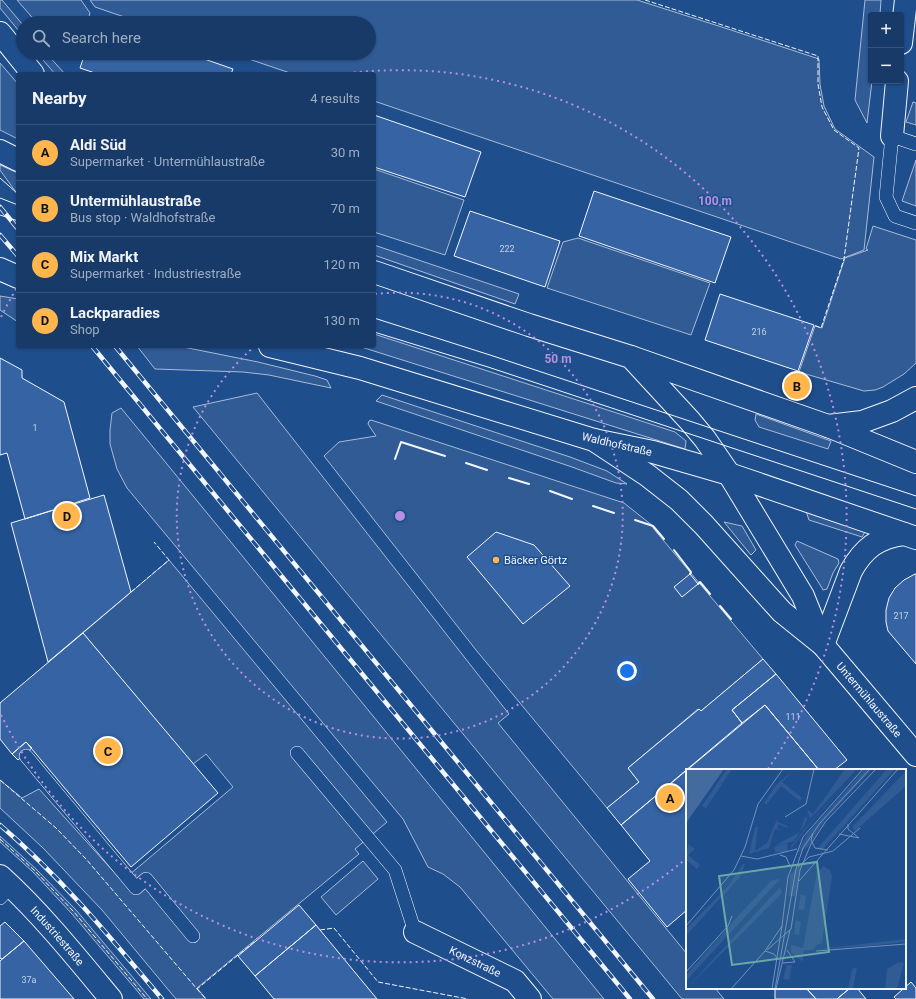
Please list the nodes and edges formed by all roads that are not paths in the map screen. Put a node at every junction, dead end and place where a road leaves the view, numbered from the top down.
1 (906, 0) edge
2 (904, 17) edge
3 (0, 33) edge
4 (16, 53) edge
5 (22, 60) edge
6 (31, 72) edge
7 (897, 84) edge
8 (892, 136) junction
9 (916, 144) edge
10 (0, 151) edge
11 (16, 159) edge
12 (916, 223) edge
13 (0, 269) edge
14 (16, 275) edge
15 (377, 275) edge
16 (289, 348) edge
17 (317, 351) edge
18 (631, 357) junction
19 (916, 398) edge
20 (828, 426) junction
21 (594, 440) junction
22 (916, 462) edge
23 (729, 474) junction
24 (910, 536) edge
25 (823, 644) junction
26 (297, 753) dead end
27 (916, 755) edge
28 (26, 756) dead end
29 (4, 887) edge
30 (415, 932) joint
31 (193, 936) dead end
32 (112, 999) edge
33 (530, 999) edge

1 - 2 main road
3 - 4 main road
5 - 6 main road
7 - 8 main road
8 - 9 lane
8 - 12 lane
10 - 11 main road
13 - 14 main road
15 - 18 main road
16 - 17 main road, Waldhofstraße
17 - 21 main road, Waldhofstraße
18 - 20 main road
18 - 23 main road, Untermühlaustraße
19 - 20 main road
20 - 22 main road
21 - 23 main road, Waldhofstraße
21 - 25 main road, Untermühlaustraße
23 - 24 main road, Waldhofstraße
23 - 25 main road, Untermühlaustraße
24 - 25 main road
25 - 27 main road, Untermühlaustraße
26 - 30 lane
28 - 31 lane
29 - 32 main road, Industriestraße
30 - 33 main road, Konzstraße

